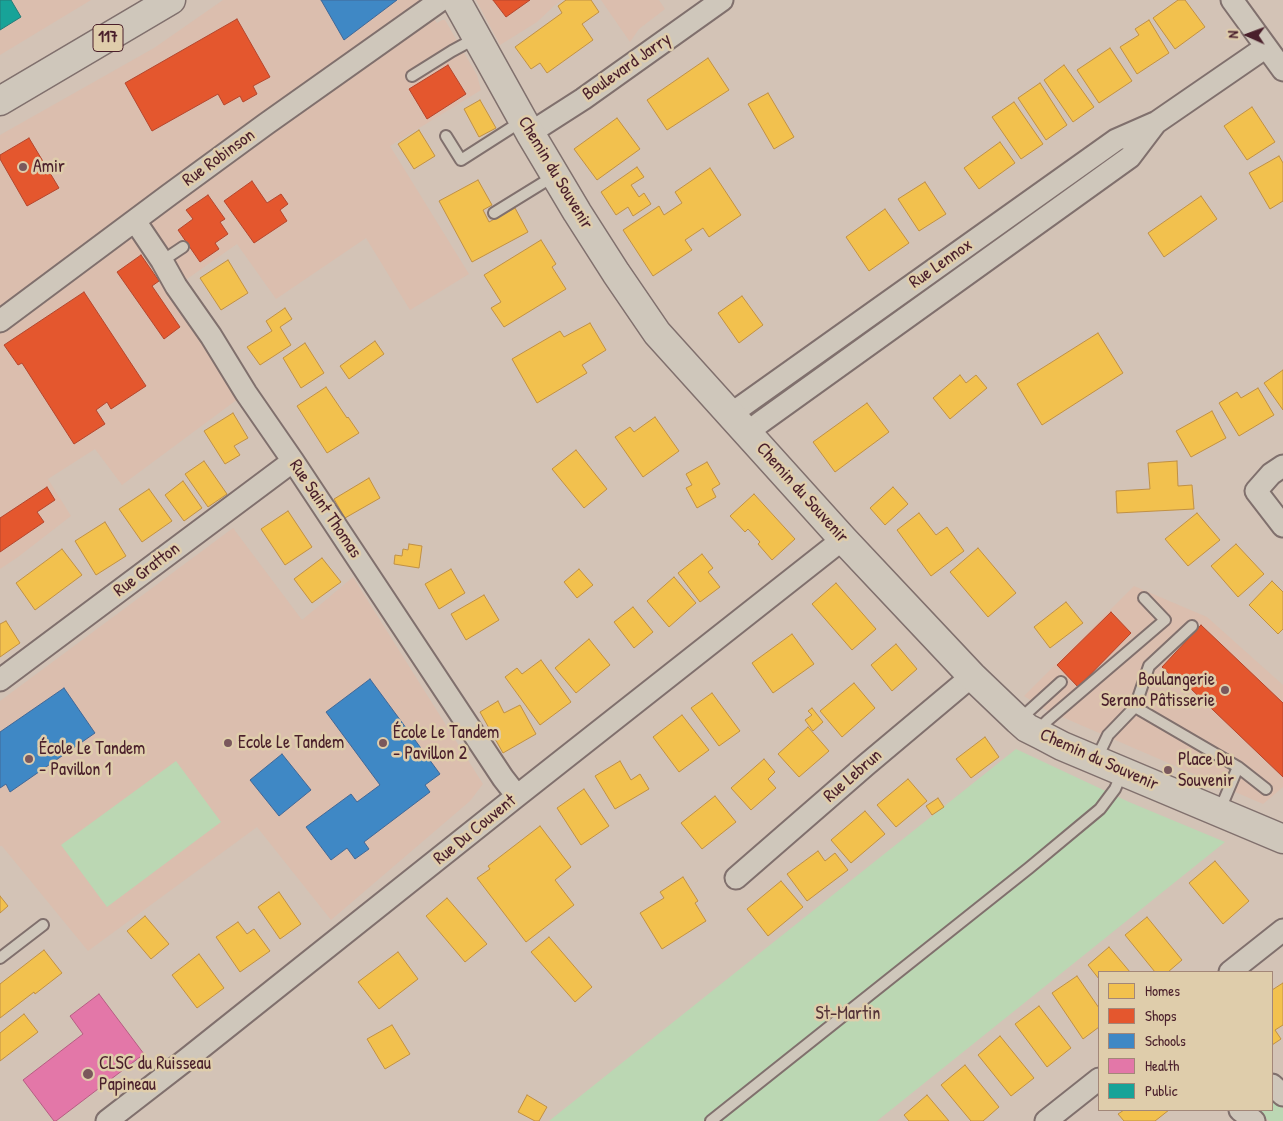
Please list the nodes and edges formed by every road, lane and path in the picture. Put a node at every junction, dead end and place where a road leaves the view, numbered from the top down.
1 (441, 0) edge
2 (456, 0) edge
3 (722, 0) edge
4 (1232, 0) edge
5 (166, 1) edge
6 (476, 37) junction
7 (1266, 47) junction
8 (1283, 70) edge
9 (412, 76) dead end
10 (0, 101) edge
11 (527, 127) junction
12 (446, 136) dead end
13 (556, 175) junction
14 (494, 214) dead end
15 (134, 221) junction
16 (183, 247) dead end
17 (162, 261) junction
18 (0, 321) edge
19 (739, 424) junction
20 (293, 461) junction
21 (1283, 466) edge
22 (1283, 526) edge
23 (843, 538) junction
24 (1144, 598) dead end
25 (1192, 626) dead end
26 (972, 676) junction
27 (0, 680) edge
28 (1061, 682) dead end
29 (1135, 707) junction
30 (1027, 726) junction
31 (1096, 760) junction
32 (1238, 767) junction
33 (1123, 771) junction
34 (1266, 789) dead end
35 (517, 796) junction
36 (1219, 812) junction
37 (1283, 839) edge
38 (736, 878) dead end
39 (43, 925) dead end
40 (1283, 930) edge
41 (0, 958) edge
42 (1231, 971) edge
43 (1098, 1079) edge
44 (1273, 1086) edge
45 (1283, 1095) edge
46 (1241, 1111) edge
47 (106, 1121) edge
48 (711, 1121) edge
49 (1046, 1121) edge
50 (1254, 1121) edge

1 - 15 street, Rue Robinson
2 - 6 street, Chemin du Souvenir
3 - 11 street, Boulevard Jarry
4 - 7 street
5 - 10 street, 117
6 - 9 lane
6 - 11 street, Chemin du Souvenir
7 - 8 street
7 - 19 street, Rue Lennox
11 - 12 lane
11 - 13 street, Chemin du Souvenir
13 - 14 lane
13 - 19 street, Chemin du Souvenir
15 - 17 street, Rue Saint Thomas
15 - 18 street, Rue Robinson
16 - 17 lane
17 - 20 street, Rue Saint Thomas
19 - 23 street, Chemin du Souvenir
20 - 27 street, Rue Gratton
20 - 35 street, Rue Saint Thomas
21 - 22 street
23 - 26 street, Chemin du Souvenir
23 - 35 street, Rue Du Couvent
24 - 30 lane
25 - 29 lane
26 - 30 street, Chemin du Souvenir
26 - 38 street, Rue Lebrun
28 - 30 lane
29 - 31 lane
29 - 32 lane
30 - 31 street, Chemin du Souvenir
31 - 33 street, Chemin du Souvenir
32 - 34 lane
32 - 36 lane
33 - 36 street, Chemin du Souvenir
33 - 48 lane
35 - 47 street, Rue Du Couvent
36 - 37 street, Chemin du Souvenir
39 - 41 lane
40 - 42 street
43 - 49 street
44 - 45 street
46 - 50 street

